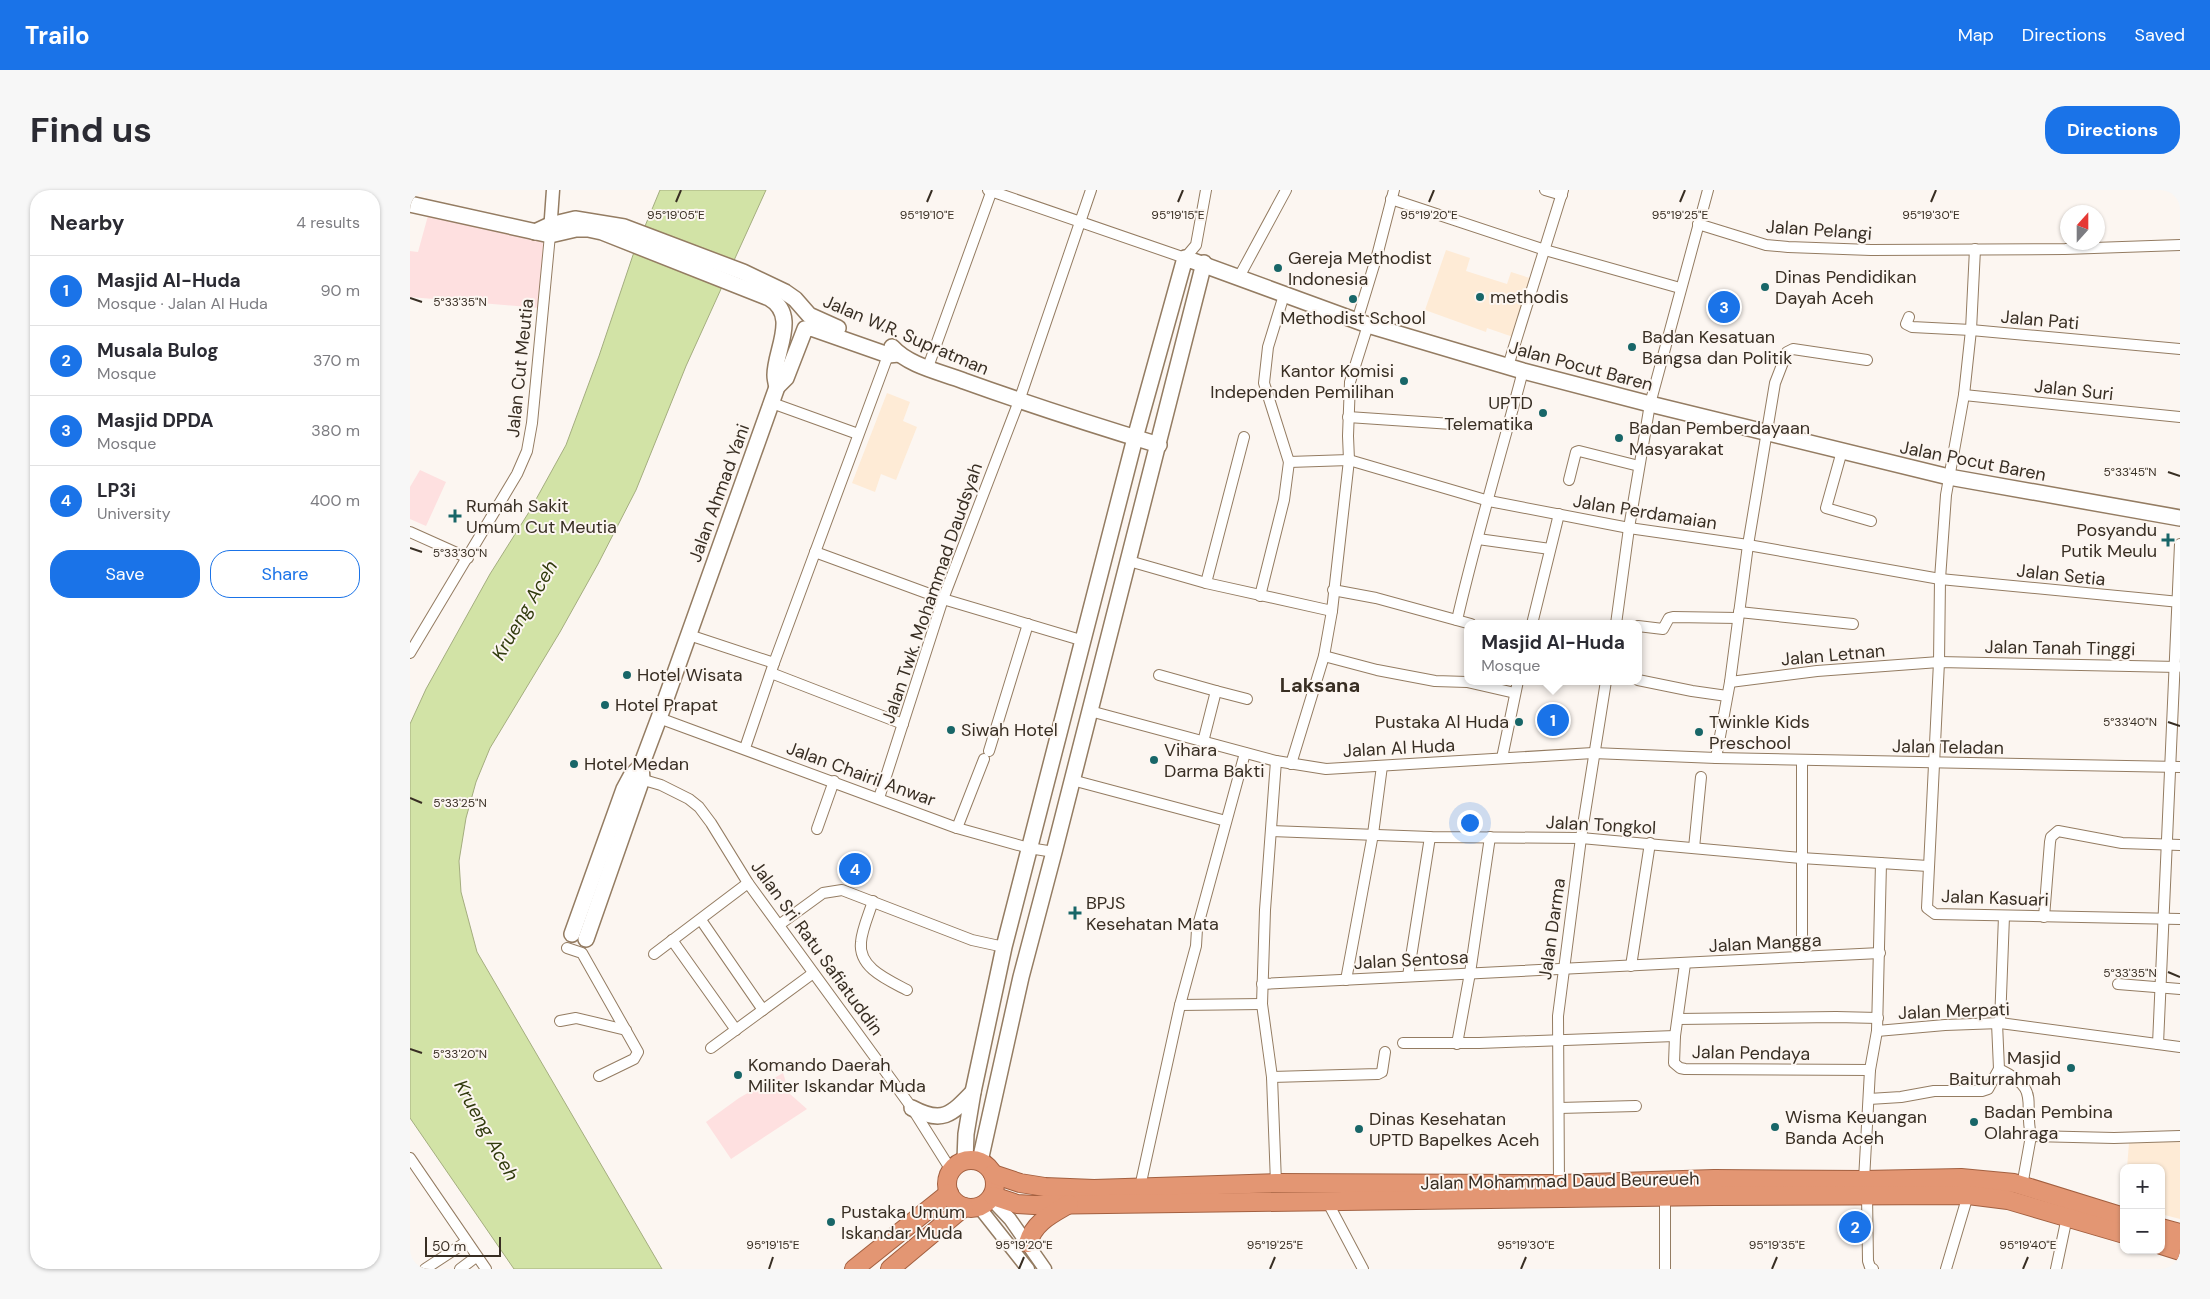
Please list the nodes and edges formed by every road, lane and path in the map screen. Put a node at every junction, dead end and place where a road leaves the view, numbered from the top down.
1 (553, 190) edge
2 (991, 190) edge
3 (1091, 190) edge
4 (1206, 190) edge
5 (1286, 190) edge
6 (1545, 190) edge
7 (1708, 190) edge
8 (1563, 193) edge
9 (1393, 195) edge
10 (410, 204) edge
11 (1080, 221) junction
12 (1698, 224) junction
13 (545, 231) junction
14 (622, 233) junction
15 (1196, 245) junction
16 (2180, 245) edge
17 (1975, 249) junction
18 (1546, 250) junction
19 (1185, 258) junction
20 (1204, 263) junction
21 (1239, 277) junction
22 (741, 279) junction
23 (1680, 288) junction
24 (1284, 295) junction
25 (1909, 317) dead end
26 (1362, 323) junction
27 (1971, 330) junction
28 (2180, 349) edge
29 (893, 352) junction
30 (1867, 360) dead end
31 (1508, 366) junction
32 (928, 367) junction
33 (1523, 370) junction
34 (777, 386) junction
35 (1964, 395) junction
36 (1019, 401) junction
37 (772, 403) junction
38 (1650, 404) junction
39 (1348, 417) junction
40 (2180, 417) edge
41 (1452, 424) dead end
42 (1768, 433) junction
43 (858, 434) junction
44 (1244, 437) dead end
45 (1135, 438) junction
46 (1159, 445) junction
47 (1842, 451) junction
48 (1349, 460) junction
49 (1289, 462) junction
50 (1639, 466) junction
51 (1949, 477) junction
52 (1569, 480) dead end
53 (1489, 502) junction
54 (1559, 514) junction
55 (2180, 518) edge
56 (1871, 521) dead end
57 (1629, 528) junction
58 (410, 532) edge
59 (1478, 539) junction
60 (2180, 544) edge
61 (1748, 545) junction
62 (1550, 549) junction
63 (815, 552) junction
64 (468, 558) junction
65 (1129, 561) junction
66 (1940, 579) junction
67 (1206, 582) junction
68 (1334, 590) junction
69 (1260, 596) junction
70 (943, 599) junction
71 (2178, 602) edge
72 (1332, 611) junction
73 (1739, 615) junction
74 (1456, 620) junction
75 (1533, 620) edge
76 (1617, 620) edge
77 (1464, 622) edge
78 (1028, 624) junction
79 (1853, 624) dead end
80 (1642, 626) edge
81 (689, 634) junction
82 (1084, 641) junction
83 (410, 653) edge
84 (1324, 656) junction
85 (1939, 662) junction
86 (2177, 667) edge
87 (772, 668) junction
88 (1159, 675) dead end
89 (1642, 681) edge
90 (1464, 682) edge
91 (1730, 682) junction
92 (1480, 685) edge
93 (1517, 685) edge
94 (1605, 685) edge
95 (1216, 691) junction
96 (1515, 693) junction
97 (1727, 696) junction
98 (1247, 699) dead end
99 (1090, 711) junction
100 (659, 718) junction
101 (903, 724) junction
102 (1203, 742) junction
103 (745, 748) junction
104 (1593, 752) junction
105 (1244, 753) junction
106 (1502, 758) junction
107 (1716, 758) junction
108 (1802, 760) junction
109 (1276, 761) junction
110 (1933, 763) junction
111 (1291, 764) junction
112 (1382, 766) junction
113 (2175, 767) edge
114 (638, 774) junction
115 (1700, 777) dead end
116 (1072, 780) junction
117 (834, 782) junction
118 (879, 798) junction
119 (1226, 821) junction
120 (957, 828) junction
121 (817, 829) dead end
122 (1271, 831) junction
123 (1373, 834) junction
124 (1430, 837) junction
125 (1490, 837) junction
126 (1581, 838) junction
127 (1650, 843) junction
128 (2167, 844) junction
129 (2180, 845) edge
130 (1029, 848) junction
131 (1694, 848) junction
132 (1054, 852) junction
133 (1801, 858) junction
134 (1881, 863) junction
135 (1928, 866) junction
136 (748, 883) junction
137 (874, 901) junction
138 (2004, 916) junction
139 (2044, 917) junction
140 (2164, 919) junction
141 (2180, 919) edge
142 (701, 920) junction
143 (778, 924) junction
144 (575, 940) joint
145 (672, 940) junction
146 (1004, 947) junction
147 (654, 954) dead end
148 (1880, 954) junction
149 (1802, 957) junction
150 (1685, 964) junction
151 (1631, 966) junction
152 (1562, 969) junction
153 (1470, 973) junction
154 (812, 974) junction
155 (1408, 976) junction
156 (1346, 980) junction
157 (1262, 984) junction
158 (2118, 984) dead end
159 (2161, 988) junction
160 (2180, 989) edge
161 (906, 990) dead end
162 (1262, 1004) junction
163 (1180, 1005) junction
164 (763, 1010) junction
165 (1878, 1018) junction
166 (1678, 1020) junction
167 (560, 1021) dead end
168 (1998, 1023) junction
169 (626, 1030) junction
170 (736, 1030) junction
171 (1877, 1031) junction
172 (1675, 1036) junction
173 (1557, 1039) junction
174 (1403, 1043) dead end
175 (1457, 1044) junction
176 (2158, 1044) junction
177 (2180, 1047) edge
178 (711, 1048) dead end
179 (1385, 1052) dead end
180 (1999, 1069) junction
181 (1870, 1070) junction
182 (599, 1076) dead end
183 (1272, 1077) junction
184 (973, 1092) junction
185 (1869, 1099) junction
186 (1636, 1106) dead end
187 (912, 1108) junction
188 (1558, 1108) junction
189 (2031, 1136) junction
190 (2180, 1136) edge
191 (410, 1158) edge
192 (966, 1164) junction
193 (994, 1174) junction
194 (1276, 1183) junction
195 (1559, 1184) junction
196 (2022, 1186) junction
197 (1140, 1187) junction
198 (1865, 1188) junction
199 (949, 1194) junction
200 (1968, 1195) junction
201 (1665, 1198) junction
202 (1327, 1201) junction
203 (982, 1202) junction
204 (1069, 1204) junction
205 (2120, 1216) edge
206 (2067, 1217) junction
207 (2165, 1229) edge
208 (2120, 1233) edge
209 (2180, 1233) edge
210 (466, 1242) junction
211 (1028, 1242) junction
212 (2165, 1246) edge
213 (2180, 1251) edge
214 (476, 1256) junction
215 (425, 1269) edge
216 (460, 1269) edge
217 (486, 1269) edge
218 (854, 1269) edge
219 (890, 1269) edge
220 (1028, 1269) edge
221 (1045, 1269) edge
222 (1363, 1269) edge
223 (1665, 1269) edge
224 (1873, 1269) edge
225 (1946, 1269) edge
226 (2056, 1269) edge

1 - 13 street
2 - 11 street, Jalan Pocut Baren
2 - 32 street
3 - 11 street, Jalan Twk. Mohammad Daudsyah
4 - 15 street
5 - 21 street
6 - 8 street
7 - 12 street
8 - 18 street
9 - 18 street
9 - 26 street
10 - 13 main road, Jalan W.R. Supratman
11 - 19 street, Jalan Pocut Baren
11 - 36 street, Jalan Twk. Mohammad Daudsyah
12 - 17 street, Jalan Pelangi
12 - 23 street
13 - 14 main road, Jalan W.R. Supratman
13 - 14 main road, Jalan W.R. Supratman
13 - 64 street, Jalan Cut Meutia
14 - 22 main road, Jalan W.R. Supratman
15 - 19 street
15 - 20 street
16 - 17 street, Jalan Pelangi
17 - 27 street, Jalan Kasuari
18 - 23 street
18 - 31 street
19 - 20 main road, Jalan Pocut Baren
19 - 45 main road
20 - 21 main road, Jalan Pocut Baren
20 - 46 main road
21 - 24 main road, Jalan Pocut Baren
22 - 29 main road, Jalan W.R. Supratman
22 - 34 main road
23 - 38 street
24 - 26 main road, Jalan Pocut Baren
24 - 49 street
25 - 27 street, Jalan Pati
26 - 31 main road, Jalan Pocut Baren
26 - 39 street
27 - 28 street, Jalan Pati
27 - 35 street, Jalan Kasuari
29 - 32 main road, Jalan W.R. Supratman
29 - 34 main road, Jalan Ahmad Yani
29 - 43 street
30 - 42 street
31 - 33 main road, Jalan Pocut Baren
32 - 36 main road, Jalan W.R. Supratman
33 - 38 main road, Jalan Pocut Baren
33 - 53 street
34 - 37 main road, Jalan Ahmad Yani
35 - 40 street, Jalan Suri
35 - 51 street, Jalan Kasuari
36 - 45 main road, Jalan W.R. Supratman
36 - 70 street, Jalan Twk. Mohammad Daudsyah
37 - 43 street
37 - 81 main road, Jalan Ahmad Yani
38 - 42 main road, Jalan Pocut Baren
38 - 50 street
39 - 41 street
39 - 48 street
42 - 47 main road, Jalan Pocut Baren
42 - 61 street
43 - 63 street
44 - 67 street
45 - 46 main road, Jalan W.R. Supratman
45 - 82 main road
46 - 65 main road
47 - 51 main road, Jalan Pocut Baren
47 - 56 street
48 - 49 street, Jalan Perdamaian
48 - 53 street, Jalan Perdamaian
48 - 68 street
49 - 69 street
50 - 52 street
50 - 57 street
51 - 55 main road, Jalan Pocut Baren
51 - 66 street, Jalan Kasuari
53 - 54 street, Jalan Perdamaian
53 - 59 street
54 - 57 street, Jalan Perdamaian
54 - 62 street
57 - 61 street, Jalan Perdamaian
57 - 76 street
58 - 64 street
59 - 62 street
59 - 74 street
60 - 71 street
61 - 66 street, Jalan Perdamaian
61 - 73 street
62 - 75 street
63 - 70 street
63 - 87 street
64 - 83 street, Jalan Cut Meutia
65 - 67 street
65 - 99 main road
66 - 71 street, Jalan Setia
66 - 85 street, Jalan Kasuari
67 - 69 street
68 - 72 street
68 - 74 street
69 - 72 street
70 - 78 street
70 - 101 street, Jalan Twk. Mohammad Daudsyah
71 - 86 street
72 - 84 street
73 - 79 street
73 - 80 street
73 - 91 street
74 - 77 street
78 - 82 street
78 - 120 street
81 - 87 street
81 - 100 main road, Jalan Ahmad Yani
82 - 130 main road
84 - 90 street
84 - 111 street
85 - 86 street, Jalan Tanah Tinggi
85 - 91 street, Jalan Letnan
85 - 110 street, Jalan Kasuari
86 - 113 street
87 - 101 street
87 - 103 street
88 - 95 street
89 - 97 street
91 - 97 street
92 - 96 street
93 - 96 street
94 - 104 street, Jalan Darma
95 - 98 street
95 - 102 street
96 - 106 street
97 - 107 street
99 - 102 street, Jalan Al Huda
99 - 116 main road
100 - 103 street, Jalan Chairil Anwar
100 - 114 main road, Jalan Ahmad Yani
101 - 118 street, Jalan Twk. Mohammad Daudsyah
102 - 105 street, Jalan Al Huda
103 - 117 street, Jalan Chairil Anwar
104 - 106 street, Jalan Al Huda
104 - 107 street, Jalan Al Huda
104 - 126 street, Jalan Darma
105 - 109 street, Jalan Al Huda
105 - 119 street
106 - 112 street, Jalan Al Huda
107 - 108 street, Jalan Teladan
108 - 110 street, Jalan Teladan
108 - 133 street
109 - 111 street, Jalan Al Huda
109 - 122 street
110 - 113 street, Jalan Teladan
110 - 135 street, Jalan Kasuari
111 - 112 street, Jalan Al Huda
112 - 123 street
113 - 128 street
114 - 136 street, Jalan Sri Ratu Safiatuddin
114 - 144 main road, Jalan Ahmad Yani
115 - 131 street
116 - 119 street
116 - 132 main road
117 - 118 street, Jalan Chairil Anwar
117 - 121 street
118 - 120 street, Jalan Chairil Anwar
119 - 163 street
120 - 130 street, Jalan Chairil Anwar
122 - 123 street, Jalan Tongkol
122 - 157 street
123 - 124 street, Jalan Tongkol
123 - 156 street
124 - 125 street, Jalan Tongkol
124 - 155 street
125 - 126 street, Jalan Tongkol
125 - 153 street
126 - 127 street, Jalan Tongkol
126 - 152 street, Jalan Darma
127 - 131 street, Jalan Tongkol
127 - 151 street
128 - 129 street
128 - 139 street
128 - 140 street
130 - 132 street, Jalan Chairil Anwar
130 - 146 main road
131 - 133 street, Jalan Tongkol
132 - 192 main road
133 - 134 street, Jalan Tongkol
133 - 149 street
134 - 135 street, Jalan Tongkol
134 - 148 street
135 - 138 street, Jalan Kasuari
136 - 142 street
136 - 143 street, Jalan Sri Ratu Safiatuddin
137 - 143 street
137 - 146 street
137 - 161 street
138 - 139 street, Jalan Kasuari
138 - 168 street
139 - 140 street, Jalan Kasuari
140 - 141 street, Jalan Kasuari
140 - 159 street
142 - 145 street
142 - 164 street
143 - 154 street, Jalan Sri Ratu Safiatuddin
144 - 169 street
145 - 147 street
145 - 170 street
146 - 184 main road
148 - 149 street, Jalan Mangga
148 - 165 street
149 - 150 street, Jalan Mangga
150 - 151 street, Jalan Mangga
150 - 166 street, Jalan Pendaya
151 - 152 street, Jalan Mangga
152 - 153 street, Jalan Sentosa
152 - 173 street, Jalan Darma
153 - 155 street, Jalan Sentosa
153 - 175 street
154 - 164 street
154 - 187 street, Jalan Sri Ratu Safiatuddin
155 - 156 street, Jalan Sentosa
156 - 157 street, Jalan Sentosa
157 - 162 street
158 - 159 street
159 - 160 street
159 - 176 street
162 - 163 street
162 - 183 street
163 - 197 street
164 - 170 street
165 - 166 street
165 - 171 street
166 - 172 street, Jalan Pendaya
167 - 169 street
168 - 171 street, Jalan Merpati
168 - 176 street, Jalan Merpati
168 - 180 street
169 - 182 street
170 - 178 street
171 - 181 street, Jalan Merpati
172 - 173 street
172 - 181 street, Jalan Pendaya
173 - 175 street
173 - 188 street, Jalan Darma
174 - 175 street
176 - 177 street, Jalan Merpati
179 - 183 street
180 - 185 street
180 - 189 street
181 - 185 street, Jalan Merpati
183 - 194 street
184 - 187 main road
184 - 192 main road
185 - 198 street, Jalan Merpati
186 - 188 street
187 - 192 street, Jalan Sri Ratu Safiatuddin
188 - 195 street, Jalan Darma
189 - 190 street
189 - 196 street
191 - 210 street
192 - 193 highway
192 - 199 highway
193 - 197 highway, Jalan Mohammad Daud Beureueh
193 - 203 highway
194 - 195 highway, Jalan Mohammad Daud Beureueh
194 - 197 highway, Jalan Mohammad Daud Beureueh
195 - 198 highway, Jalan Mohammad Daud Beureueh
196 - 198 highway, Jalan Mohammad Daud Beureueh
196 - 205 highway, Jalan Mohammad Daud Beureueh
198 - 200 highway, Jalan Mohammad Daud Beureueh
198 - 201 highway, Jalan Mohammad Daud Beureueh
198 - 224 street, Jalan Merpati
199 - 203 highway
199 - 218 highway
200 - 206 highway, Jalan Mohammad Daud Beureueh
200 - 225 street
201 - 202 highway, Jalan Mohammad Daud Beureueh
201 - 223 street
202 - 204 highway, Jalan Mohammad Daud Beureueh
202 - 222 street
203 - 204 highway, Jalan Mohammad Daud Beureueh
203 - 211 street
203 - 219 highway
203 - 220 street
204 - 211 highway
206 - 208 highway, Jalan Mohammad Daud Beureueh
206 - 226 street
207 - 209 highway
210 - 214 street
210 - 215 street
211 - 221 street
212 - 213 highway
214 - 216 street
214 - 217 street

